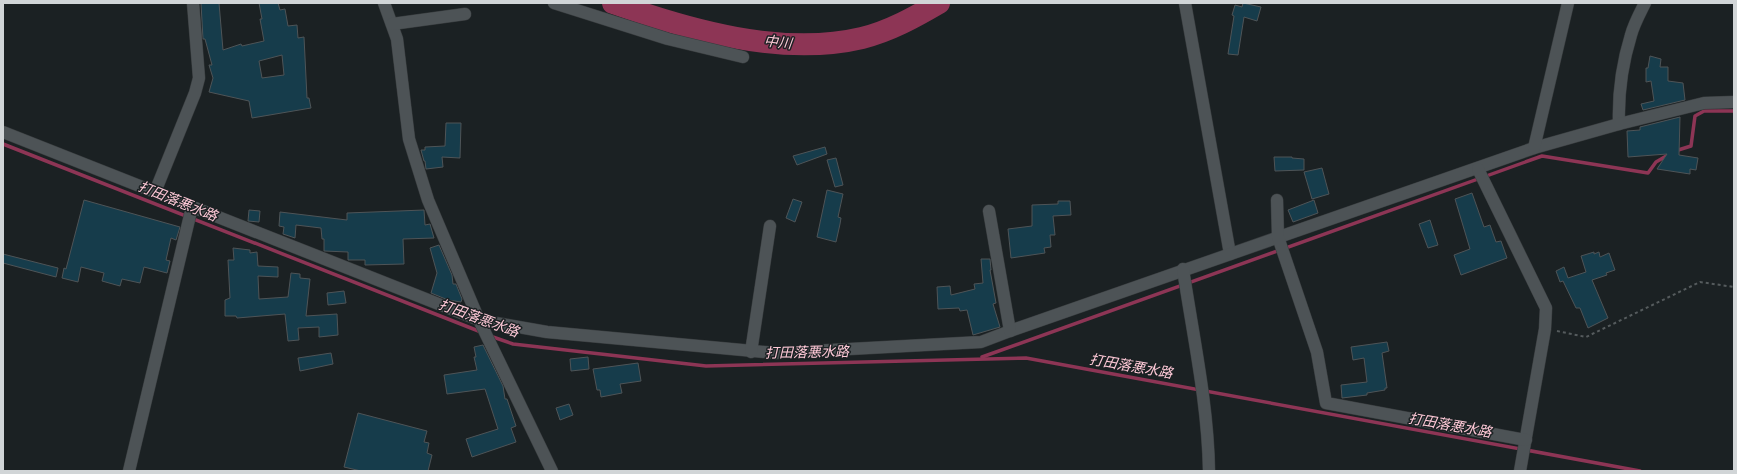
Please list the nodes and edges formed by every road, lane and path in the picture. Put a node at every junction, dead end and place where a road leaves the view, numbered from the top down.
1 (193, 3) edge
2 (384, 3) edge
3 (554, 3) edge
4 (1185, 3) edge
5 (1568, 3) edge
6 (1645, 3) edge
7 (465, 14) dead end
8 (392, 24) junction
9 (743, 57) dead end
10 (1734, 102) edge
11 (1618, 124) junction
12 (3, 132) edge
13 (1534, 148) junction
14 (1478, 169) junction
15 (155, 192) junction
16 (1277, 200) dead end
17 (192, 206) junction
18 (988, 211) dead end
19 (770, 226) dead end
20 (1278, 237) junction
21 (1230, 254) junction
22 (1183, 269) junction
23 (1734, 287) edge
24 (479, 320) junction
25 (1545, 329) junction
26 (1010, 330) junction
27 (751, 352) junction
28 (1526, 440) junction
29 (129, 471) edge
30 (552, 471) edge
31 (1209, 471) edge
32 (1520, 471) edge

1 - 15 street
2 - 8 street
3 - 9 street
4 - 21 street
5 - 13 street
6 - 11 street
7 - 8 street
8 - 24 street
10 - 11 street
11 - 13 street
12 - 15 street
13 - 14 street
14 - 20 street
14 - 25 street
15 - 17 street
16 - 20 street
17 - 24 street
17 - 29 street
18 - 26 street
19 - 27 street
20 - 21 street
20 - 28 street
21 - 22 street
22 - 26 street
22 - 31 street
23 - 25 path
24 - 27 street
24 - 30 street
25 - 28 street
26 - 27 street
28 - 32 street

